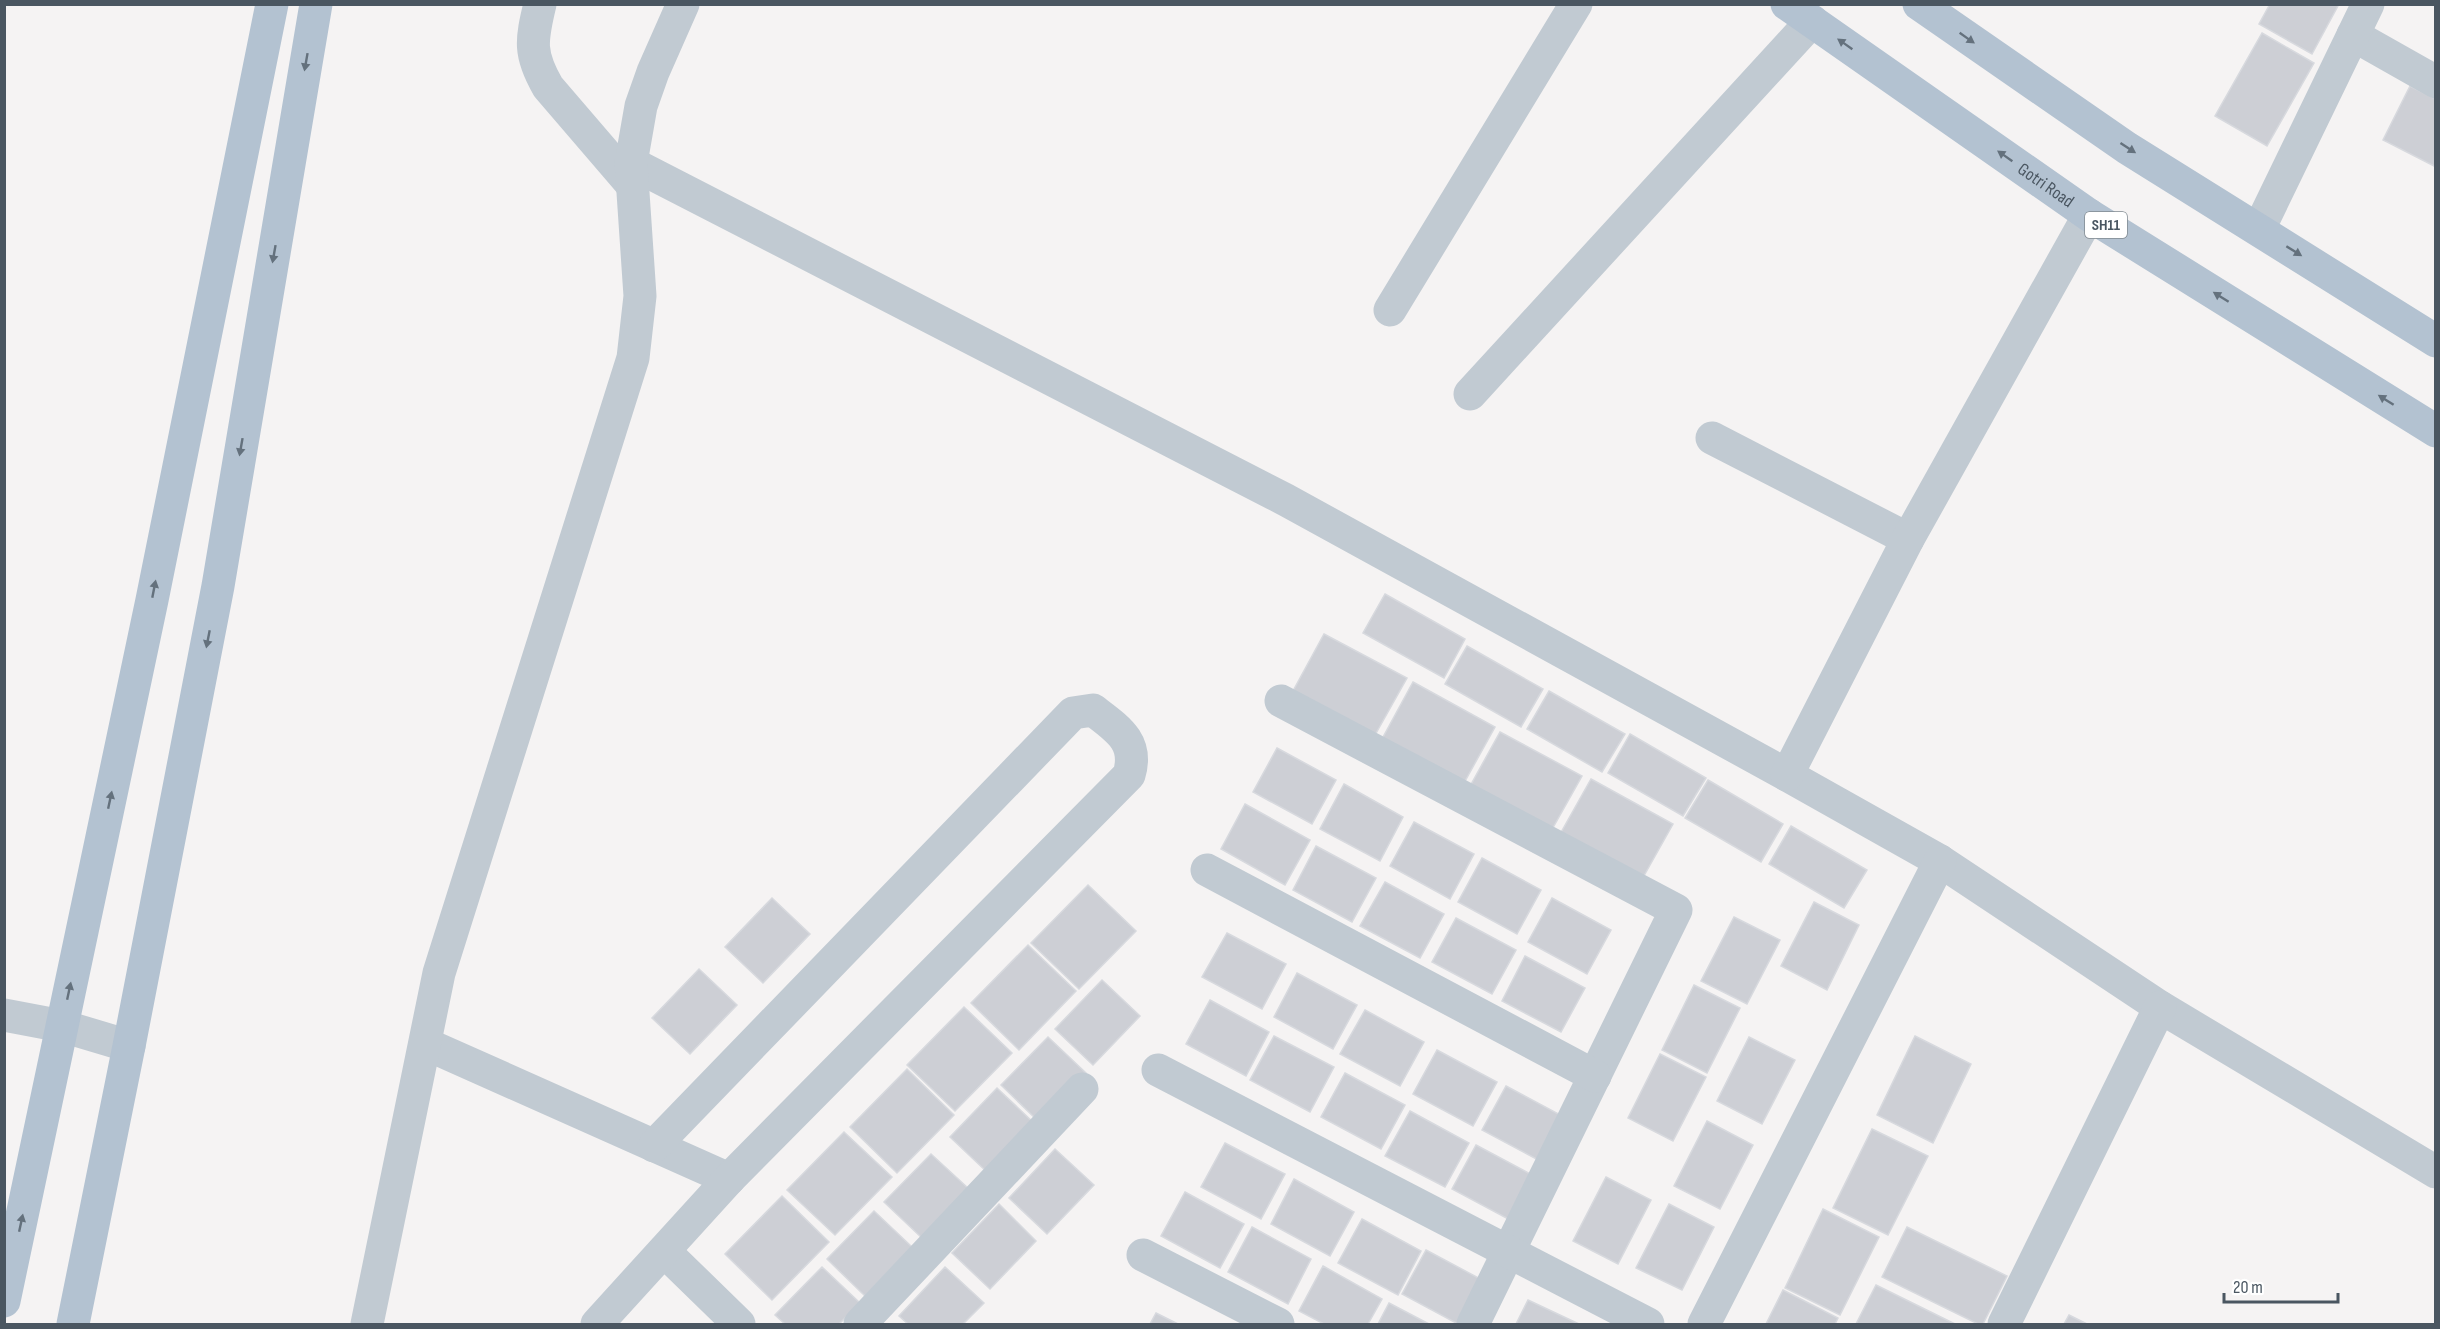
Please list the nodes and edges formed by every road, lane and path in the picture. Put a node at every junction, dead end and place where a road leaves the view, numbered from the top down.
1 (272, 4) edge
2 (316, 4) edge
3 (540, 4) edge
4 (683, 4) edge
5 (1576, 4) edge
6 (1919, 4) edge
7 (2368, 4) edge
8 (1800, 13) edge
9 (2353, 35) junction
10 (2436, 82) edge
11 (632, 174) junction
12 (2089, 214) junction
13 (2259, 229) junction
14 (1390, 310) dead end
15 (2436, 341) edge
16 (1470, 394) dead end
17 (2436, 431) edge
18 (1712, 438) dead end
19 (1908, 539) junction
20 (1281, 700) dead end
21 (1787, 775) junction
22 (1940, 861) junction
23 (1206, 870) dead end
24 (2160, 1007) junction
25 (4, 1015) edge
26 (62, 1026) junction
27 (426, 1044) junction
28 (129, 1046) junction
29 (1158, 1070) dead end
30 (1595, 1076) junction
31 (1082, 1089) dead end
32 (654, 1146) junction
33 (2436, 1172) edge
34 (729, 1179) junction
35 (664, 1251) junction
36 (1508, 1252) junction
37 (1143, 1255) dead end
38 (4, 1301) edge
39 (73, 1324) edge
40 (367, 1324) edge
41 (597, 1324) edge
42 (739, 1324) edge
43 (860, 1324) edge
44 (1278, 1324) edge
45 (1473, 1324) edge
46 (1648, 1324) edge
47 (1704, 1324) edge
48 (2004, 1324) edge

26 -> 1 main road
2 -> 28 main road
3 - 11 street
4 - 11 street
5 - 14 street
6 -> 13 main road
7 - 9 street
12 -> 8 main road, Gotri Road / SH11
8 - 16 street
9 - 10 street
9 - 13 street
11 - 21 street
11 - 27 street
17 -> 12 main road, Gotri Road / SH11
12 - 19 street
13 -> 15 main road
18 - 19 street
19 - 21 street
20 - 30 street
21 - 22 street
22 - 24 street
22 - 47 street
23 - 30 street
24 - 33 street
24 - 48 street
25 - 26 street
26 - 28 street
38 -> 26 main road
27 - 32 street
27 - 40 street
28 - 39 main road
29 - 36 street
30 - 36 street
31 - 43 street
32 - 34 street
32 - 34 street
34 - 35 street
35 - 41 street
35 - 42 street
36 - 45 street
36 - 46 street
37 - 44 street

